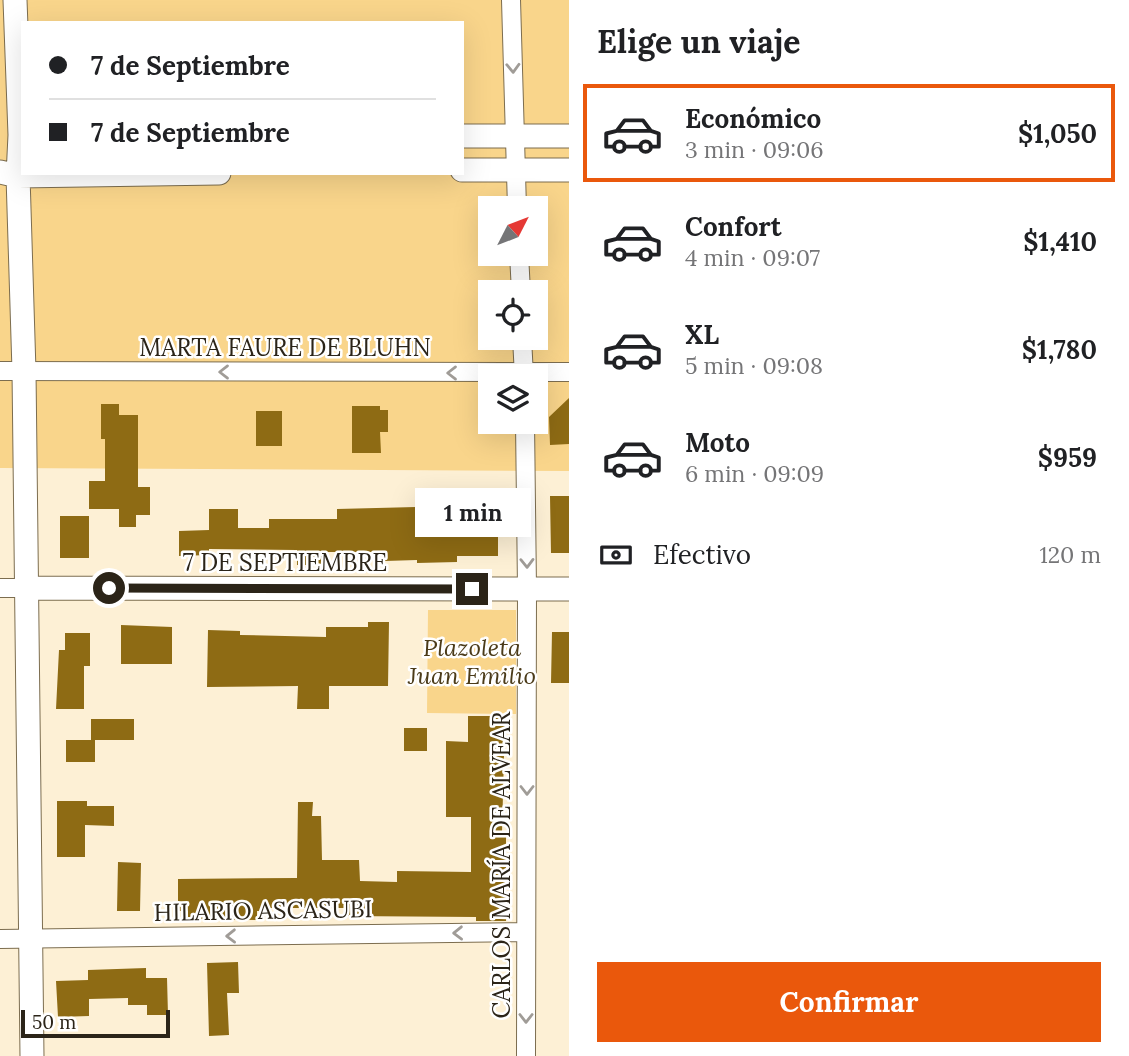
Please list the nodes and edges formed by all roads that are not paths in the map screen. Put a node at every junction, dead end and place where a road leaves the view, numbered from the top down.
1 (15, 0) edge
2 (510, 0) edge
3 (14, 134) edge
4 (464, 136) edge
5 (515, 136) junction
6 (569, 136) edge
7 (516, 169) junction
8 (464, 170) edge
9 (569, 170) edge
10 (9, 174) edge
11 (517, 196) edge
12 (0, 371) edge
13 (24, 372) junction
14 (569, 372) edge
15 (548, 373) edge
16 (478, 374) edge
17 (525, 434) edge
18 (0, 587) edge
19 (26, 588) junction
20 (527, 589) junction
21 (569, 589) edge
22 (526, 932) junction
23 (0, 939) edge
24 (29, 939) junction
25 (32, 1056) edge
26 (526, 1056) edge

1 - 3 street
2 -> 5 street
3 - 10 street
4 - 5 street
5 - 6 street
5 - 7 street
7 - 8 street
7 - 9 street
7 - 11 street
10 - 13 street
12 - 13 street, MARTA FAURE DE BLUHN
16 -> 13 street, MARTA FAURE DE BLUHN
13 - 19 street
14 - 15 street, MARTA FAURE DE BLUHN
17 -> 20 street, CARLOS MARÍA DE ALVEAR
18 - 19 street, 7 DE SEPTIEMBRE
19 - 20 street, 7 DE SEPTIEMBRE
19 - 24 street
20 - 21 street, 7 DE SEPTIEMBRE
20 -> 22 street, CARLOS MARÍA DE ALVEAR
22 -> 24 street, HILARIO ASCASUBI
22 -> 26 street, CARLOS MARÍA DE ALVEAR
23 - 24 street, HILARIO ASCASUBI
24 - 25 street

